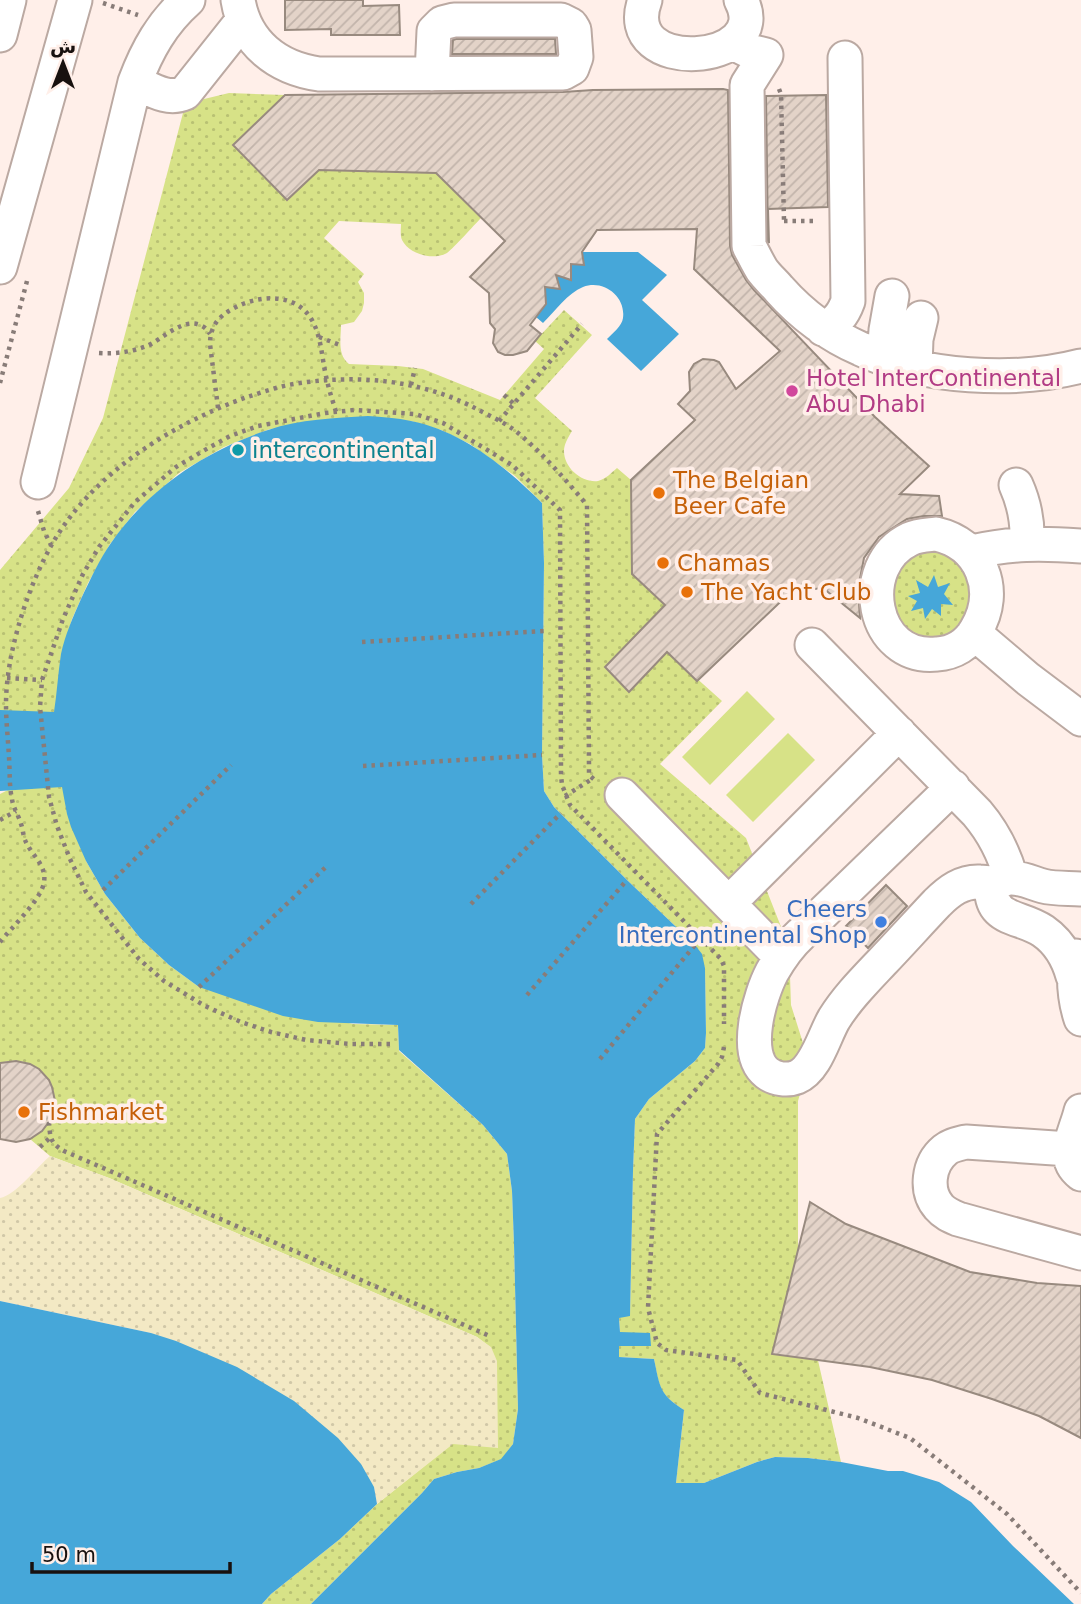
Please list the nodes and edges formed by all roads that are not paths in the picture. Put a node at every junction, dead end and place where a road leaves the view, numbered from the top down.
1 (9, 0) edge
2 (75, 0) edge
3 (188, 0) edge
4 (645, 0) edge
5 (741, 0) edge
6 (240, 10) edge
7 (0, 35) edge
8 (733, 43) junction
9 (845, 58) dead end
10 (432, 74) dead end
11 (135, 82) junction
12 (0, 267) edge
13 (892, 296) dead end
14 (921, 318) dead end
15 (823, 329) junction
16 (900, 362) junction
17 (1081, 366) edge
18 (38, 482) road end
19 (1016, 485) dead end
20 (1027, 543) junction
21 (1081, 546) edge
22 (971, 552) junction
23 (974, 633) junction
24 (812, 645) dead end
25 (1081, 719) edge
26 (899, 733) junction
27 (953, 787) junction
28 (622, 795) road end
29 (1001, 881) junction
30 (1081, 889) edge
31 (729, 903) junction
32 (1081, 940) edge
33 (781, 957) junction
34 (1073, 976) junction
35 (1081, 1019) edge
36 (1081, 1111) edge
37 (1075, 1161) edge
38 (1081, 1253) edge

1 - 7 street
2 - 12 street
3 - 11 street
4 - 8 street
5 - 8 street
6 - 10 street
6 - 11 street
8 - 15 street
9 - 15 street
11 - 18 street
13 - 16 street
14 - 16 street
15 - 16 street
16 - 17 street
19 - 20 street
20 - 21 street
20 - 22 street
22 - 23 street
22 - 23 street
23 - 25 street
24 - 26 street
26 - 27 street
26 - 31 street
27 - 29 street
27 - 33 street
28 - 31 street
29 - 30 street
29 - 33 street
29 - 34 street
31 - 33 street
32 - 34 street
34 - 35 street
36 - 37 street
37 - 38 street

